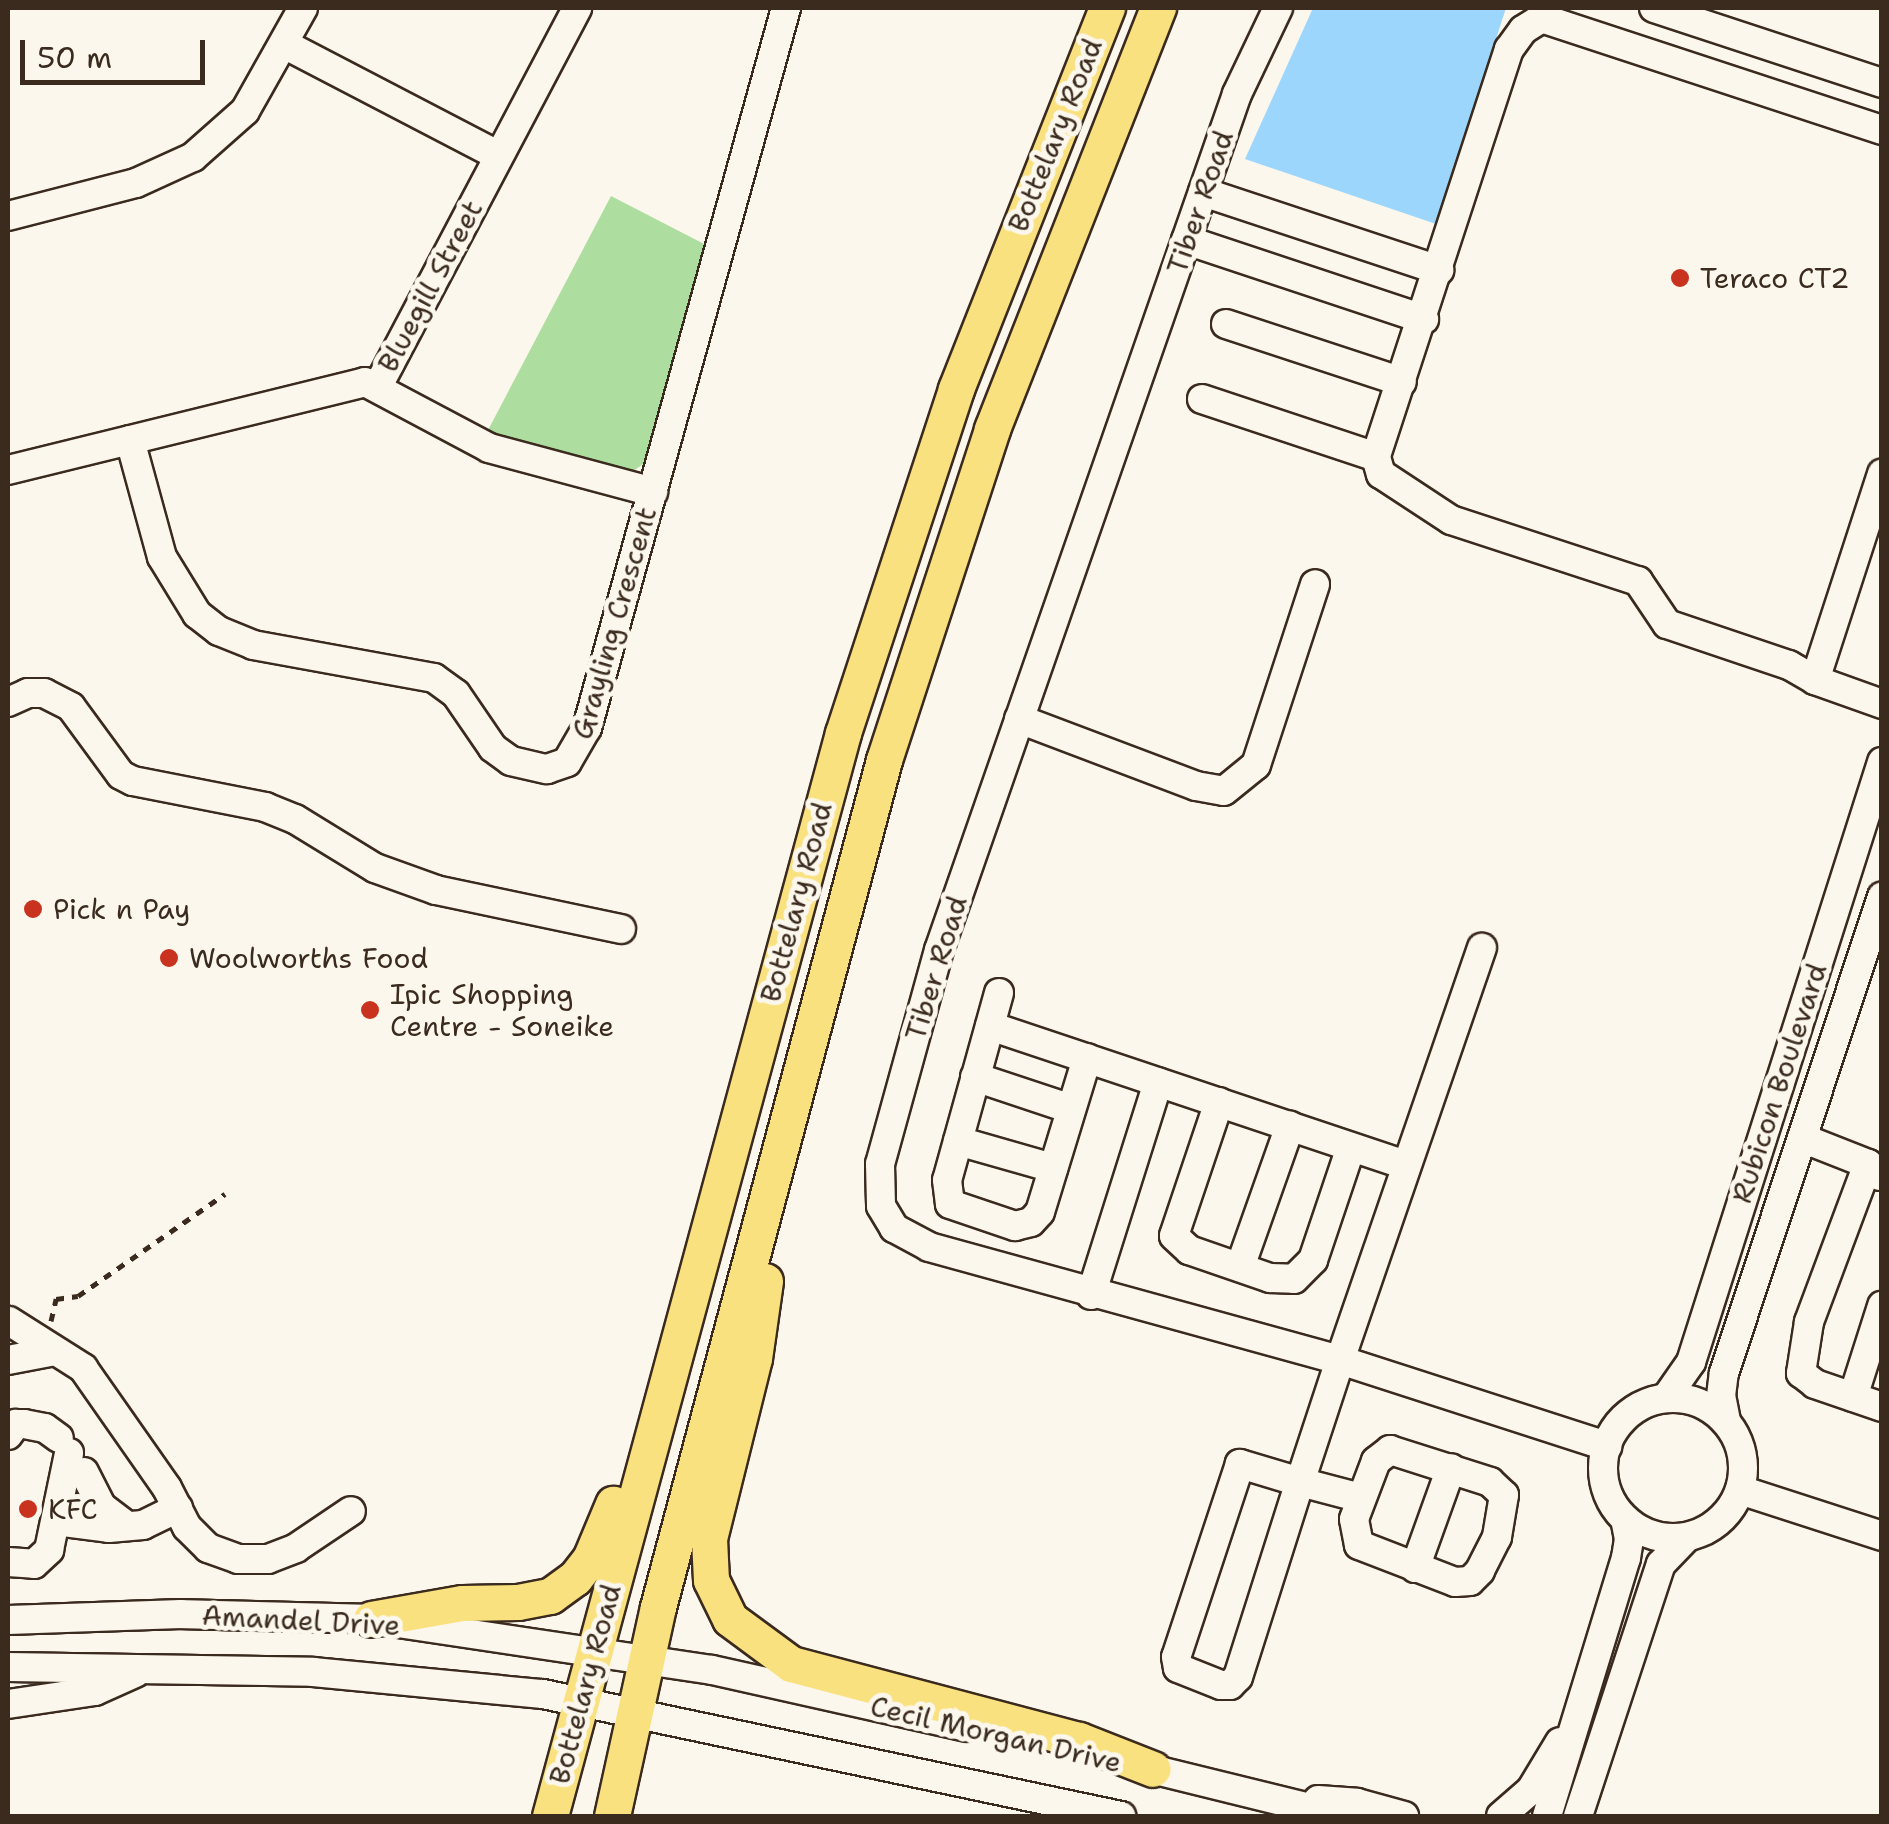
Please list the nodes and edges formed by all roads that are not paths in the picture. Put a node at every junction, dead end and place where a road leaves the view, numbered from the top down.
1 (303, 8) edge
2 (577, 8) edge
3 (786, 8) edge
4 (1158, 8) edge
5 (1278, 8) edge
6 (1654, 8) edge
7 (1105, 10) edge
8 (284, 44) junction
9 (1882, 83) edge
10 (1882, 130) edge
11 (499, 156) junction
12 (1203, 192) junction
13 (8, 216) edge
14 (1186, 240) junction
15 (1439, 270) junction
16 (1424, 319) junction
17 (1226, 324) dead end
18 (1402, 382) junction
19 (378, 386) junction
20 (1202, 399) dead end
21 (130, 440) junction
22 (1376, 458) junction
23 (8, 470) edge
24 (1882, 474) edge
25 (652, 492) junction
26 (1315, 584) dead end
27 (1815, 680) junction
28 (8, 702) edge
29 (1882, 704) edge
30 (1019, 719) junction
31 (1882, 762) edge
32 (1882, 897) edge
33 (621, 930) dead end
34 (1482, 948) dead end
35 (999, 993) dead end
36 (990, 1026) junction
37 (1087, 1058) junction
38 (975, 1077) junction
39 (1158, 1082) junction
40 (1219, 1102) junction
41 (1072, 1109) junction
42 (790, 1112) junction
43 (1290, 1126) junction
44 (1802, 1138) junction
45 (958, 1140) junction
46 (1351, 1147) junction
47 (1406, 1166) junction
48 (1053, 1168) junction
49 (1875, 1171) edge
50 (1240, 1267) junction
51 (1091, 1295) junction
52 (1882, 1306) edge
53 (8, 1319) edge
54 (683, 1320) junction
55 (52, 1340) junction
56 (8, 1350) edge
57 (8, 1360) edge
58 (1340, 1360) junction
59 (1853, 1397) junction
60 (1666, 1398) junction
61 (1882, 1407) edge
62 (1726, 1421) junction
63 (8, 1436) edge
64 (1607, 1446) junction
65 (70, 1454) junction
66 (1450, 1468) junction
67 (1300, 1482) junction
68 (1740, 1490) junction
69 (1362, 1498) junction
70 (178, 1508) junction
71 (351, 1511) dead end
72 (1625, 1519) junction
73 (56, 1521) junction
74 (127, 1526) junction
75 (1882, 1536) edge
76 (1687, 1537) junction
77 (8, 1562) edge
78 (1415, 1568) junction
79 (371, 1619) junction
80 (8, 1620) edge
81 (593, 1650) junction
82 (648, 1659) junction
83 (8, 1667) edge
84 (141, 1670) junction
85 (580, 1701) junction
86 (8, 1704) edge
87 (1576, 1710) junction
88 (638, 1714) junction
89 (1153, 1769) junction
90 (1271, 1796) junction
91 (550, 1816) edge
92 (612, 1816) edge
93 (1121, 1816) edge
94 (1342, 1816) edge
95 (1404, 1816) edge
96 (1501, 1816) edge
97 (1547, 1816) edge
98 (1578, 1816) edge

1 - 8 street
2 - 11 street, Bluegill Street
3 - 25 street, Grayling Crescent
4 - 42 main road, Bottelary Road
5 - 12 street, Tiber Road
6 - 9 street
7 - 54 main road, Bottelary Road
8 - 11 street
8 - 13 street
10 - 15 street
11 - 19 street, Bluegill Street
12 - 14 street, Tiber Road
12 - 15 street
14 - 16 street
14 - 30 street, Tiber Road
15 - 16 street
16 - 18 street
17 - 18 street
18 - 22 street
19 - 21 street, Bluegill Street
19 - 25 street
20 - 22 street
21 - 23 street, Bluegill Street
21 - 25 street, Grayling Crescent
22 - 27 street
24 - 27 street
26 - 30 street
27 - 29 street
28 - 33 street
30 - 51 street, Tiber Road
31 - 60 street, Rubicon Boulevard
32 - 44 street, Rubicon Boulevard
34 - 47 street
35 - 36 street
36 - 37 street
36 - 38 street
37 - 39 street
37 - 41 street
38 - 41 street
38 - 45 street
39 - 40 street
39 - 51 street
40 - 43 street
40 - 50 street
41 - 48 street
42 - 82 main road, Bottelary Road
42 - 89 main road
43 - 46 street
43 - 50 street
44 - 49 street
44 - 62 street, Rubicon Boulevard
45 - 48 street
45 - 48 street
46 - 47 street
46 - 50 street
47 - 58 street
49 - 59 street
51 - 58 street, Tiber Road
52 - 59 street
53 - 55 street
53 - 56 street
54 - 79 main road
54 - 81 main road, Bottelary Road
55 - 57 street
55 - 70 street
58 - 64 street, Tiber Road
58 - 67 street
59 - 61 street
60 - 62 street
60 - 64 street
62 - 68 street
63 - 65 street
64 - 72 street
65 - 73 street
65 - 74 street
66 - 69 street
66 - 78 street
66 - 78 street
67 - 67 street
67 - 69 street
68 - 75 street
68 - 76 street
69 - 78 street
70 - 71 street
70 - 74 street
72 - 76 street
72 - 87 street
73 - 74 street
73 - 77 street
76 - 98 street
79 - 80 street, Amandel Drive
79 - 81 street, Amandel Drive
81 - 82 street, Amandel Drive
81 - 85 main road, Bottelary Road
82 - 88 main road, Bottelary Road
82 - 89 street, Cecil Morgan Drive
83 - 84 street, Amandel Drive
84 - 85 street, Amandel Drive
84 - 86 street
85 - 88 street, Amandel Drive
85 - 91 main road, Bottelary Road
87 - 96 street
87 - 97 street
88 - 92 main road, Bottelary Road
88 - 93 street, Cecil Morgan Drive
89 - 90 street, Cecil Morgan Drive
90 - 94 street, Cecil Morgan Drive
90 - 95 street

